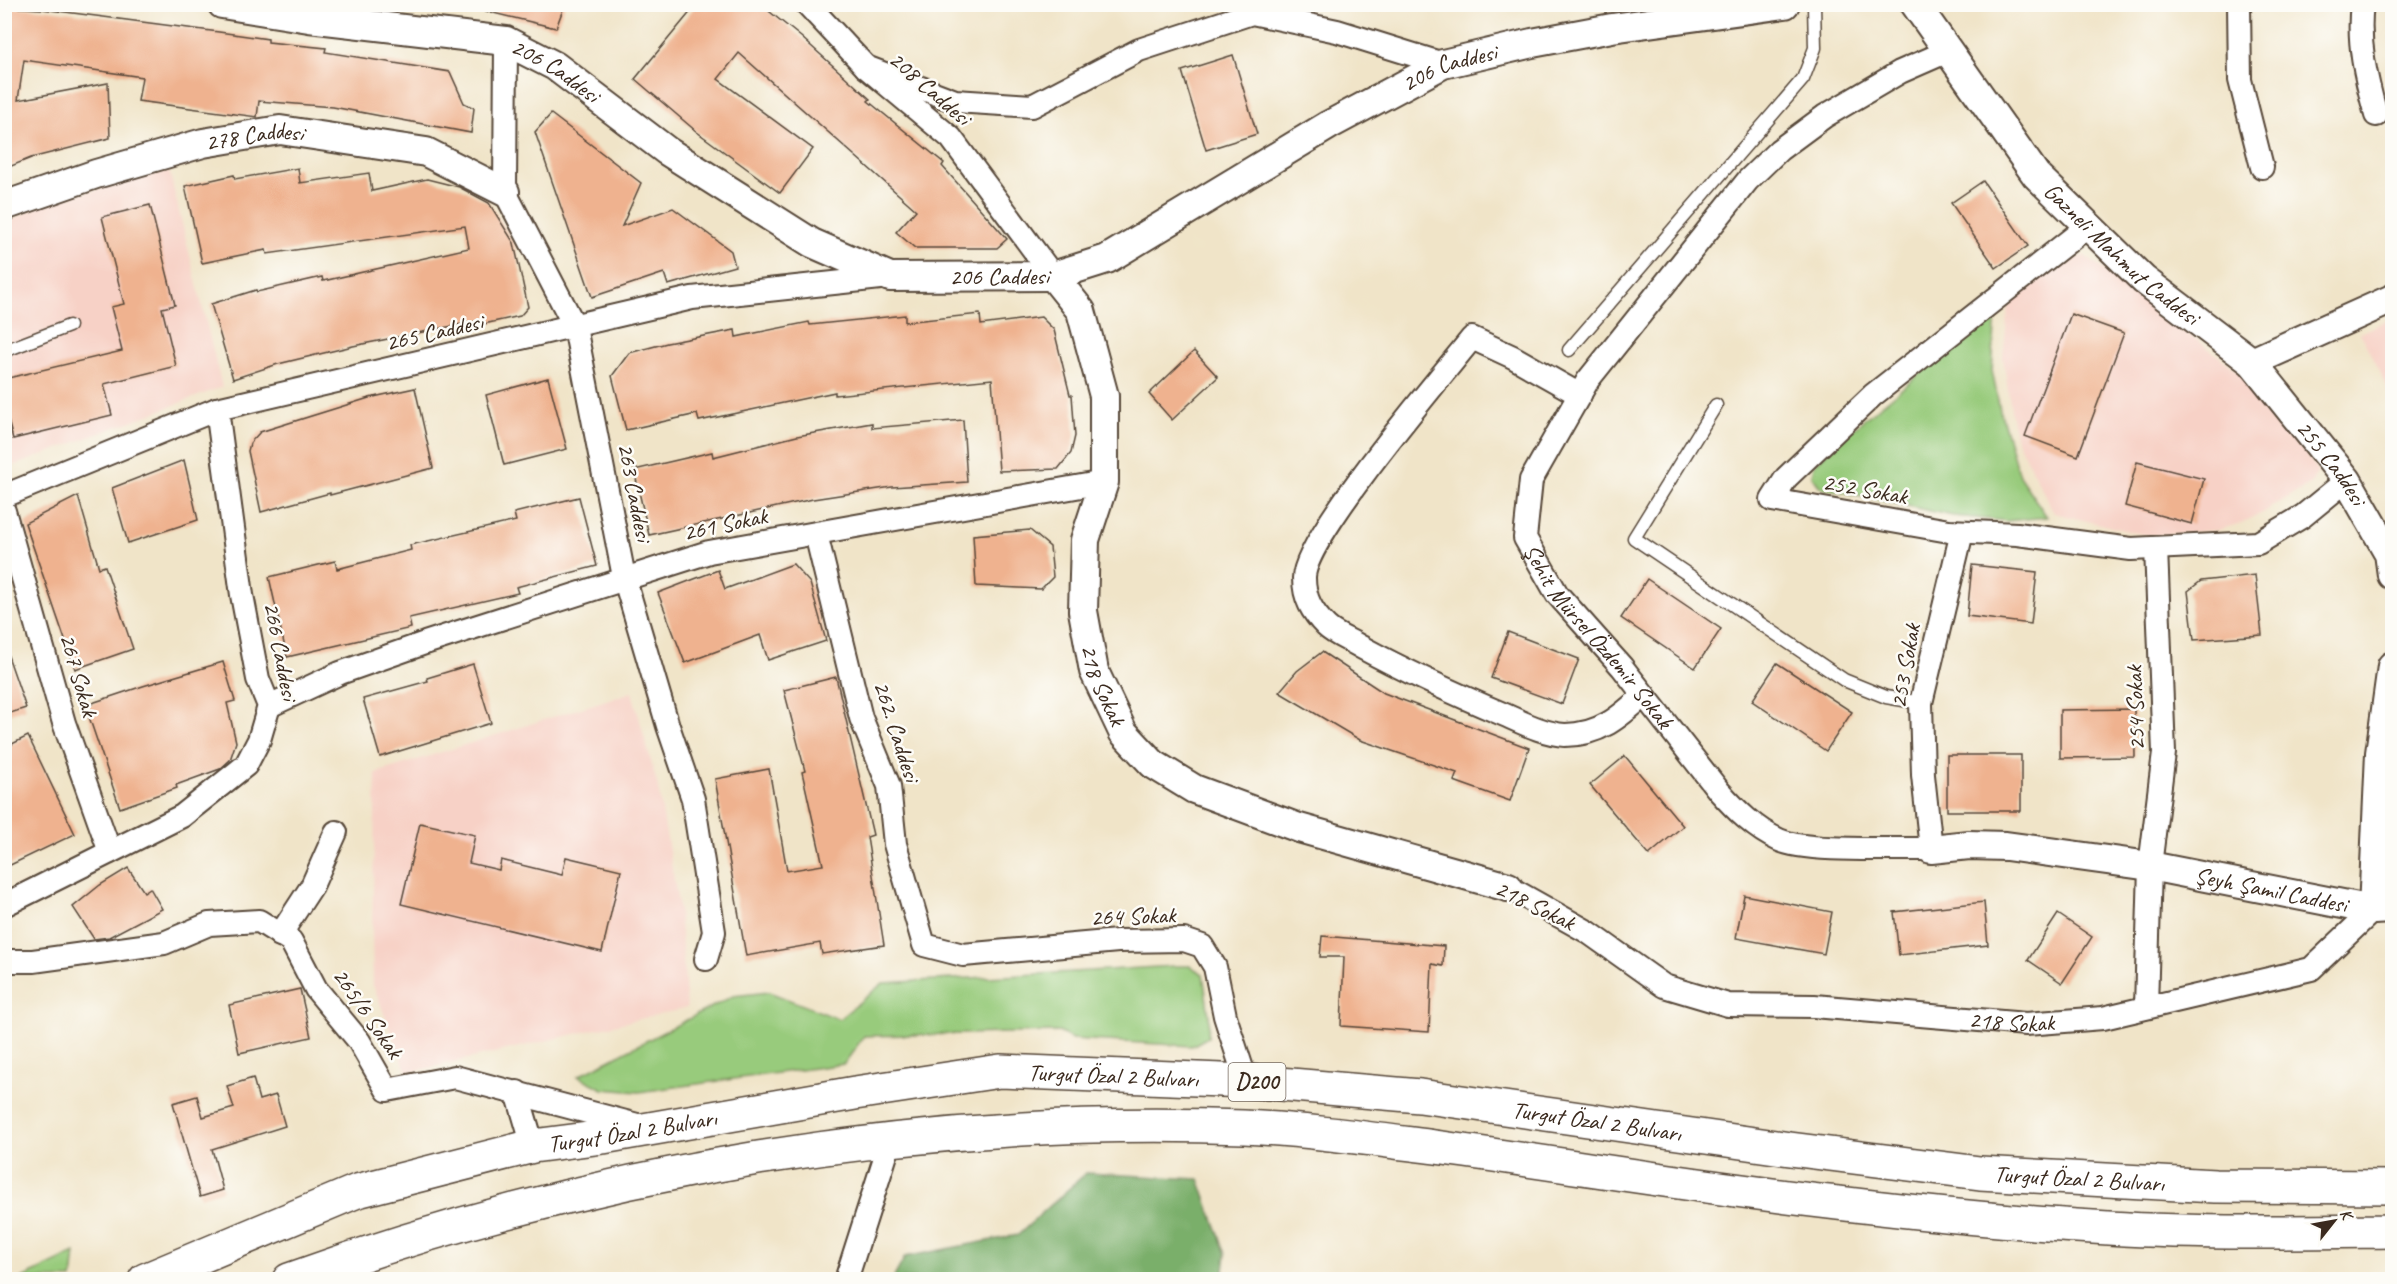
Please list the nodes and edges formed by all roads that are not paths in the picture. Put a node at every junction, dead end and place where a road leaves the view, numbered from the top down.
1 (222, 4) edge
2 (807, 4) edge
3 (1785, 4) edge
4 (1814, 4) edge
5 (1915, 4) edge
6 (2239, 4) edge
7 (2362, 4) edge
8 (506, 41) junction
9 (1948, 51) junction
10 (1443, 64) junction
11 (866, 67) junction
12 (2376, 115) dead end
13 (2262, 167) dead end
14 (505, 192) junction
15 (4, 206) edge
16 (2088, 226) junction
17 (1053, 276) junction
18 (890, 277) junction
19 (2392, 299) edge
20 (69, 326) dead end
21 (575, 327) junction
22 (1569, 350) dead end
23 (4, 351) edge
24 (2252, 362) junction
25 (1580, 395) junction
26 (1716, 405) dead end
27 (217, 409) junction
28 (2347, 480) junction
29 (1104, 482) junction
30 (4, 496) edge
31 (4, 512) edge
32 (1962, 532) junction
33 (816, 534) junction
34 (2156, 548) junction
35 (2392, 574) edge
36 (624, 577) junction
37 (2392, 666) edge
38 (1644, 695) junction
39 (1921, 703) junction
40 (269, 706) junction
41 (2386, 782) edge
42 (336, 832) dead end
43 (1931, 849) junction
44 (110, 852) junction
45 (2150, 866) junction
46 (1508, 887) joint
47 (4, 905) edge
48 (2383, 909) edge
49 (280, 935) junction
50 (924, 945) joint
51 (706, 959) dead end
52 (4, 961) edge
53 (2146, 1007) junction
54 (1246, 1081) junction
55 (517, 1092) junction
56 (651, 1129) junction
57 (891, 1139) junction
58 (533, 1146) junction
59 (2392, 1187) edge
60 (2392, 1231) edge
61 (145, 1280) edge
62 (289, 1280) edge
63 (846, 1280) edge

1 - 8 street, 206 Caddesi
2 - 11 street, 208 Caddesi
3 - 10 street, 206 Caddesi
4 - 22 lane
5 - 9 street, Gazneli Mahmut Caddesi
6 - 13 street
7 - 12 street
8 - 14 street, 263 Caddesi
8 - 18 street, 206 Caddesi
9 - 16 street, Gazneli Mahmut Caddesi
9 - 25 street, Şehit Mürsel Özdemir Sokak
10 - 11 street
10 - 17 street, 206 Caddesi
11 - 17 street, 208 Caddesi
14 - 15 street, 278 Caddesi
14 - 21 street, 263 Caddesi
16 - 24 street, Gazneli Mahmut Caddesi
16 - 32 street, 252 Sokak
17 - 18 street, 206 Caddesi
17 - 29 street, 218 Sokak
18 - 21 street, 265 Caddesi
19 - 24 street
20 - 23 lane
21 - 27 street, 265 Caddesi
21 - 36 street, 263 Caddesi
24 - 28 street, 255 Caddesi
25 - 38 street, Şehit Mürsel Özdemir Sokak
25 - 38 street
26 - 39 lane
27 - 30 street, 265 Caddesi
27 - 40 street, 266 Caddesi
28 - 34 street, 252 Sokak
28 - 35 street, 255 Caddesi
29 - 33 street, 261 Sokak
29 - 46 street, 218 Sokak
31 - 44 street, 267 Sokak
32 - 34 street, 252 Sokak
32 - 39 street, 253 Sokak
33 - 36 street, 261 Sokak
33 - 50 street, 262. Caddesi
34 - 45 street, 254 Sokak
36 - 40 street, 261 Sokak
36 - 51 street, 263 Caddesi
37 - 41 street
38 - 43 street, Şehit Mürsel Özdemir Sokak
39 - 43 street, 253 Sokak
40 - 44 street, 266 Caddesi
41 - 48 street
42 - 49 street
43 - 45 street, Şehit Mürsel Özdemir Sokak
44 - 47 street, 266 Caddesi
45 - 48 street, Şeyh Şamil Caddesi
45 - 53 street, 254 Sokak
46 - 53 street, 218 Sokak
48 - 53 street, 218 Sokak
49 - 52 street, 265/6 Sokak
49 - 55 street, 265/6 Sokak
50 - 54 street, 264 Sokak
54 - 56 highway, Turgut Özal 2 Bulvarı / D200
54 - 59 highway, Turgut Özal 2 Bulvarı / D200
55 - 56 street, 265/6 Sokak
55 - 58 street
56 - 58 highway, Turgut Özal 2 Bulvarı / D200
57 - 60 highway, Turgut Özal 2 Bulvarı / D200
57 - 62 highway, Turgut Özal 2 Bulvarı / D200
57 - 63 street
58 - 61 highway, Turgut Özal 2 Bulvarı / D200

